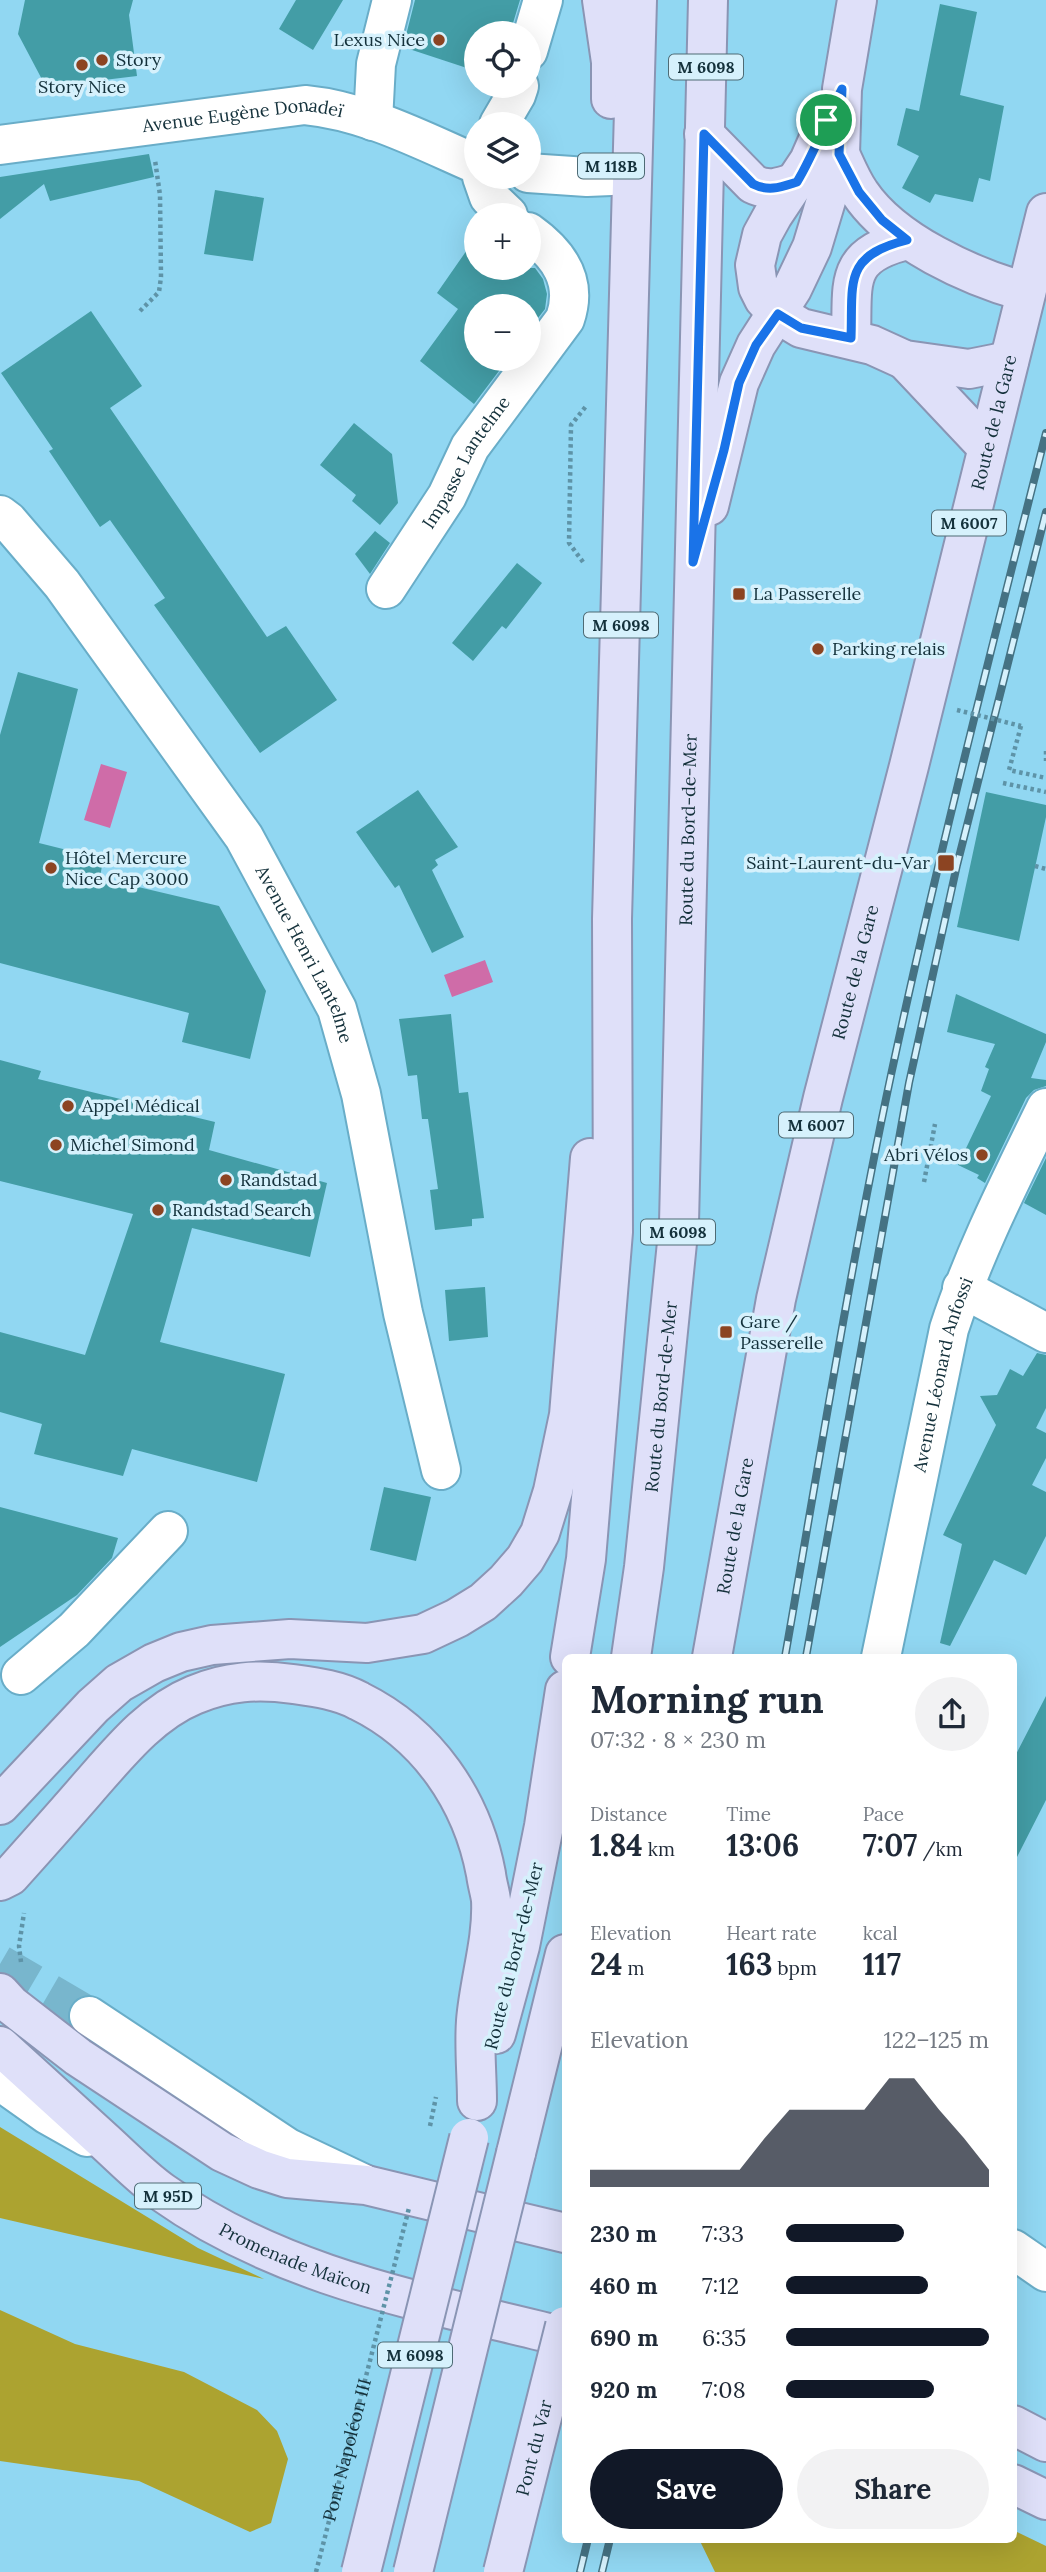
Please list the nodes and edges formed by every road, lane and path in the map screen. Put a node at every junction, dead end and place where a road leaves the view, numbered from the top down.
1 (392, 0) edge
2 (543, 0) edge
3 (602, 0) edge
4 (637, 0) edge
5 (708, 0) edge
6 (857, 0) edge
7 (537, 21) edge
8 (842, 89) junction
9 (373, 121) junction
10 (150, 125) junction
11 (704, 134) junction
12 (0, 145) edge
13 (839, 154) junction
14 (464, 157) edge
15 (541, 174) edge
16 (611, 176) junction
17 (797, 182) junction
18 (1046, 213) edge
19 (907, 240) junction
20 (541, 244) edge
21 (1026, 292) junction
22 (140, 311) dead end
23 (778, 314) junction
24 (630, 330) junction
25 (851, 338) junction
26 (905, 359) junction
27 (1010, 361) junction
28 (987, 447) junction
29 (0, 515) edge
30 (693, 562) junction
31 (386, 589) dead end
32 (957, 710) dead end
33 (1046, 751) edge
34 (1046, 761) edge
35 (1046, 778) edge
36 (1003, 783) dead end
37 (1046, 792) edge
38 (1035, 866) dead end
39 (1046, 869) edge
40 (612, 919) junction
41 (1046, 1108) edge
42 (935, 1124) dead end
43 (924, 1182) dead end
44 (962, 1288) junction
45 (1046, 1333) edge
46 (441, 1470) dead end
47 (168, 1531) dead end
48 (570, 1654) edge
49 (631, 1654) edge
50 (713, 1654) edge
51 (882, 1654) edge
52 (22, 1675) dead end
53 (562, 1709) edge
54 (0, 1805) edge
55 (14, 1893) edge
56 (562, 1966) edge
57 (6, 1999) edge
58 (89, 2016) tunnel mouth
59 (0, 2046) edge
60 (0, 2081) edge
61 (477, 2101) junction
62 (430, 2126) dead end
63 (426, 2139) dead end
64 (121, 2156) junction
65 (366, 2185) junction
66 (409, 2207) dead end
67 (562, 2233) edge
68 (1017, 2252) edge
69 (1046, 2272) edge
70 (562, 2336) edge
71 (562, 2338) edge
72 (1017, 2427) edge
73 (1046, 2442) edge
74 (1017, 2486) edge
75 (1046, 2500) edge
76 (316, 2572) edge
77 (362, 2572) edge
78 (413, 2572) edge
79 (503, 2572) edge

1 - 9 street
2 - 7 street
3 - 16 main road, M 118B
4 - 24 main road, M 6098
5 - 11 main road, Route du Bord-de-Mer / M 6098
6 - 8 main road
8 - 13 main road
8 - 17 main road
9 - 10 street, Avenue Eugène Donadeï
9 - 14 street, Avenue Eugène Donadeï
10 - 12 street, Avenue Eugène Donadeï
10 - 22 path
11 - 17 main road
11 - 30 main road, Route du Bord-de-Mer / M 6098
13 - 19 main road
13 - 23 main road
15 - 16 street
16 - 24 main road, M 118B
17 - 23 main road
18 - 21 main road, Route de la Gare / M 6007
19 - 21 main road
19 - 25 main road
20 - 31 street, Impasse Lantelme
21 - 27 main road, Route de la Gare / M 6007
23 - 25 main road
23 - 30 main road
24 - 40 main road, M 6098
25 - 26 main road
26 - 27 main road
26 - 28 main road
27 - 28 main road, Route de la Gare / M 6007
28 - 50 main road, Route de la Gare / M 6007
29 - 46 street, Avenue Henri Lantelme
30 - 49 main road, Route du Bord-de-Mer / M 6098
32 - 35 path, bridge
33 - 34 path
36 - 37 path
38 - 39 path
40 - 48 main road, M 6098
40 - 54 main road
41 - 44 street, Avenue Léonard Anfossi
42 - 43 path
44 - 45 street
44 - 51 street, Avenue Léonard Anfossi
47 - 52 street
53 - 61 main road, Route du Bord-de-Mer / M 6098
55 - 57 path
55 - 61 main road
56 - 78 main road, M 6098, bridge
57 - 65 main road
58 - 65 street
59 - 64 main road, Promenade Maïcon / M 95D
60 - 64 street
61 - 77 main road, Route du Bord-de-Mer / M 6098, bridge
62 - 63 path
64 - 70 main road, Promenade Maïcon / M 95D
65 - 67 main road
66 - 76 path, Pont Napoléon III, bridge
68 - 69 street
71 - 79 main road, Pont du Var, bridge
72 - 73 main road
74 - 75 main road

